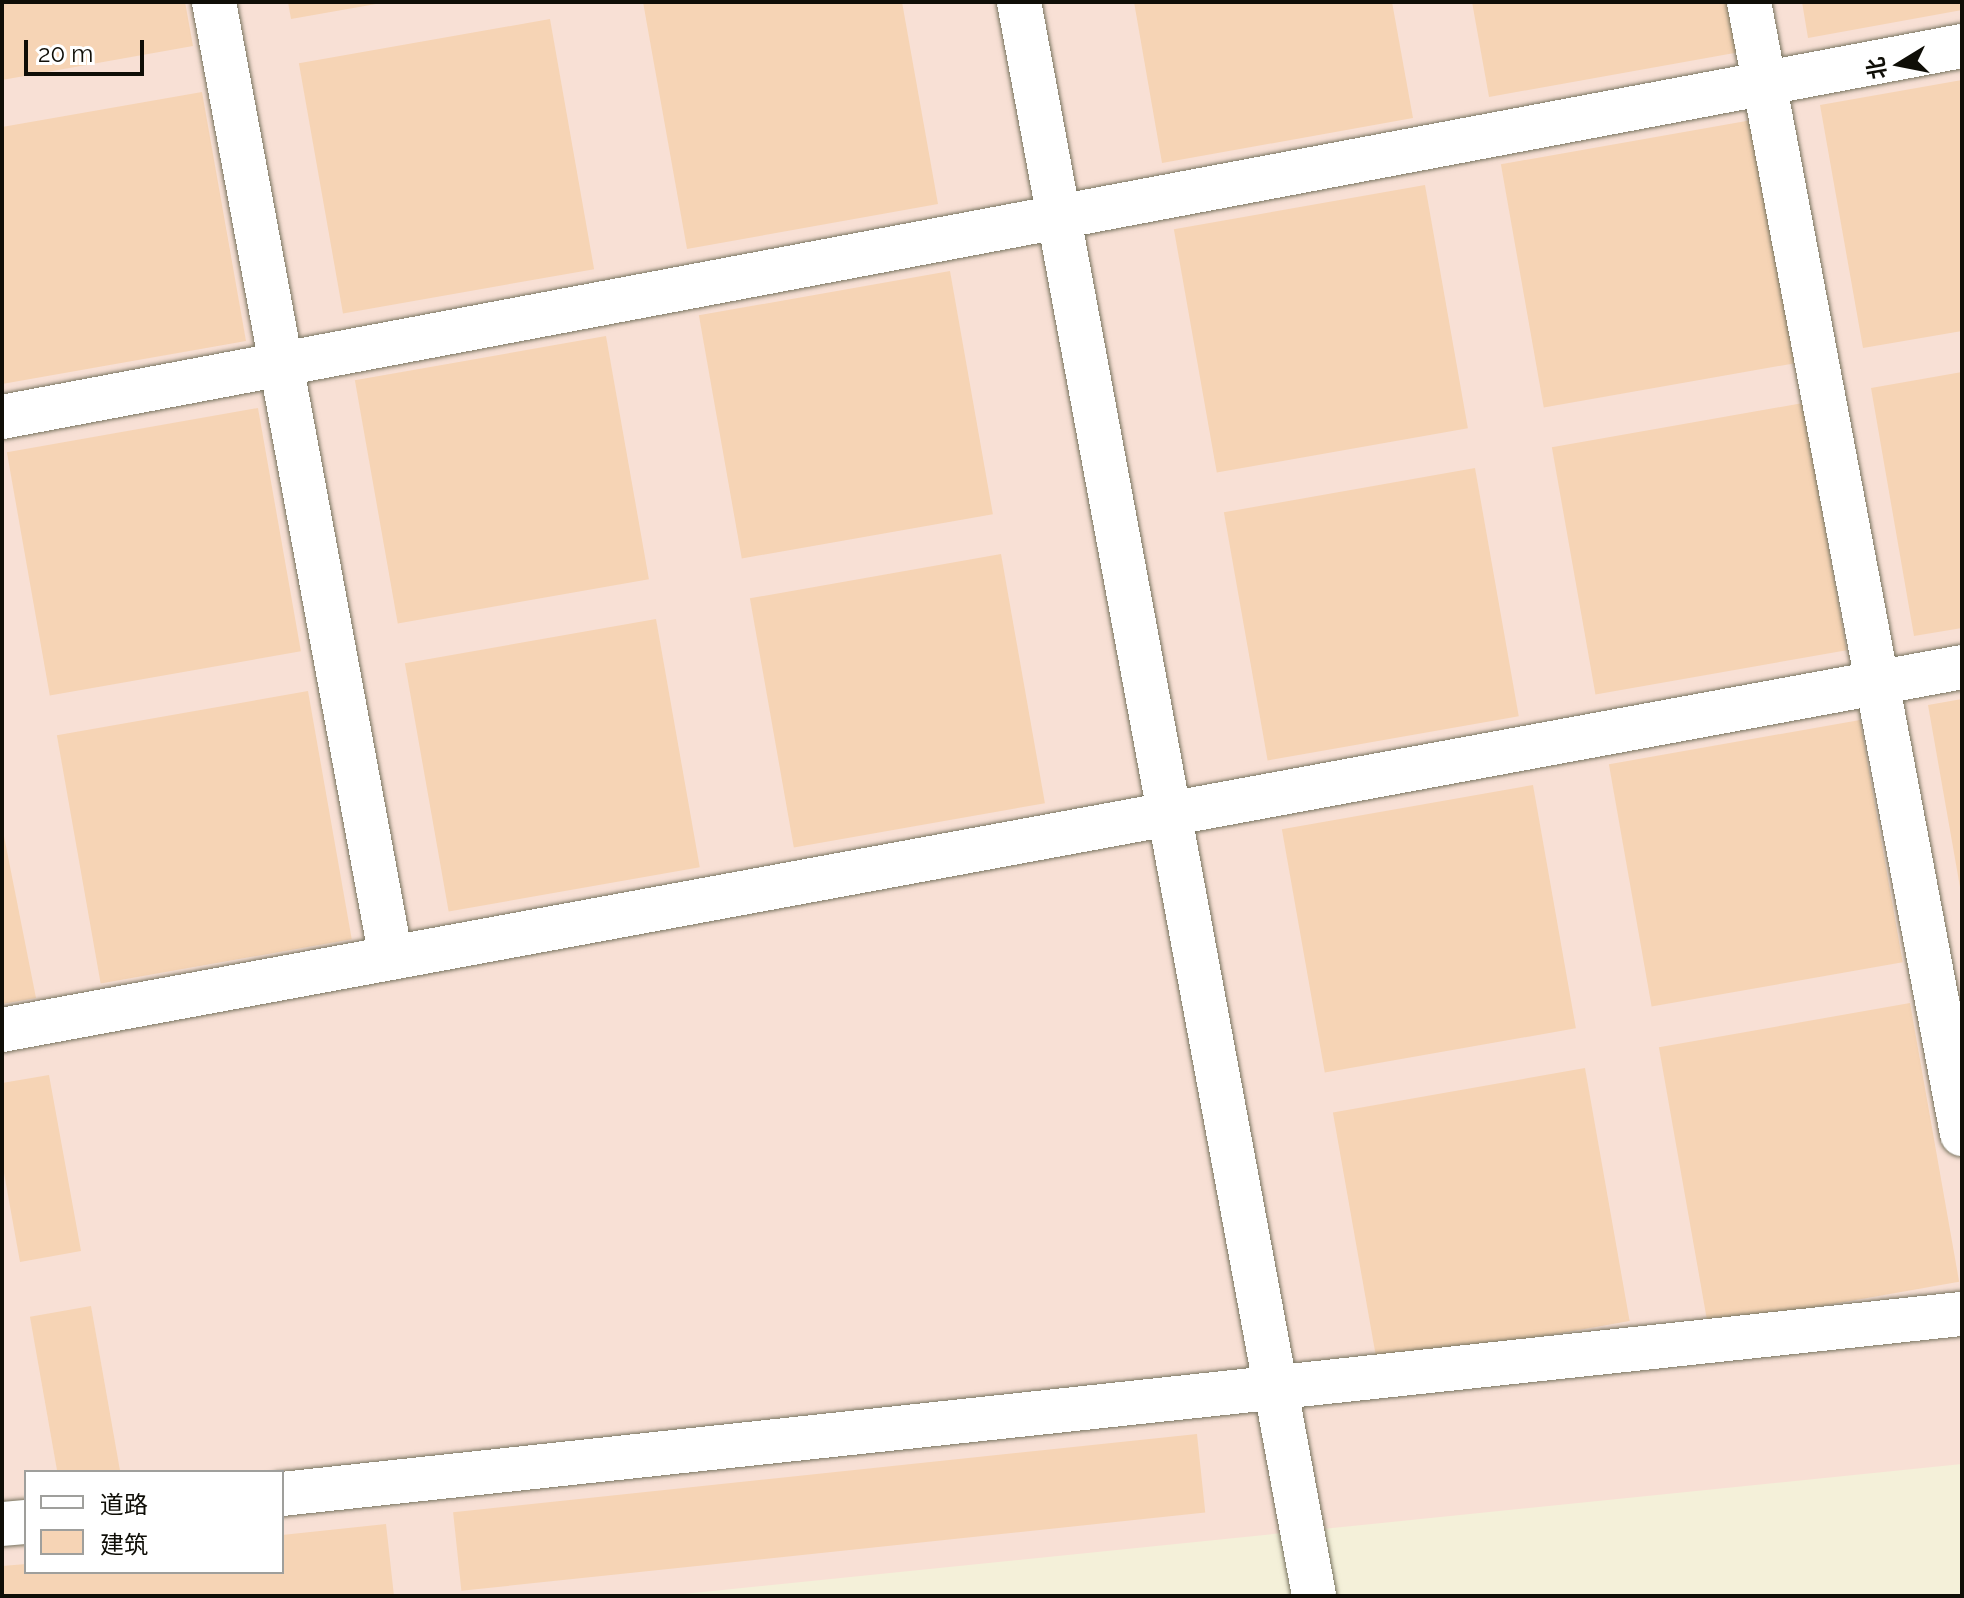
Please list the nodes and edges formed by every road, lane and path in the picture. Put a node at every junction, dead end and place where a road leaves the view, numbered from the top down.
1 (214, 2) edge
2 (1019, 2) edge
3 (1749, 2) edge
4 (1962, 46) edge
5 (1765, 83) junction
6 (1059, 217) junction
7 (281, 364) junction
8 (2, 417) edge
9 (1962, 667) edge
10 (1877, 683) junction
11 (1169, 814) junction
12 (391, 958) junction
13 (2, 1030) edge
14 (1962, 1134) edge
15 (1962, 1314) edge
16 (1276, 1388) junction
17 (284, 1494) edge
18 (24, 1522) edge
19 (2, 1524) edge
20 (1314, 1596) edge

1 - 7 lane
2 - 6 lane
3 - 5 lane
4 - 5 lane
5 - 6 lane
5 - 10 lane
6 - 7 lane
6 - 11 lane
7 - 8 lane
7 - 12 lane
9 - 10 lane
10 - 11 lane
10 - 14 lane
11 - 12 lane
11 - 16 lane
12 - 13 lane
15 - 16 lane
16 - 17 lane
16 - 20 lane
18 - 19 lane

